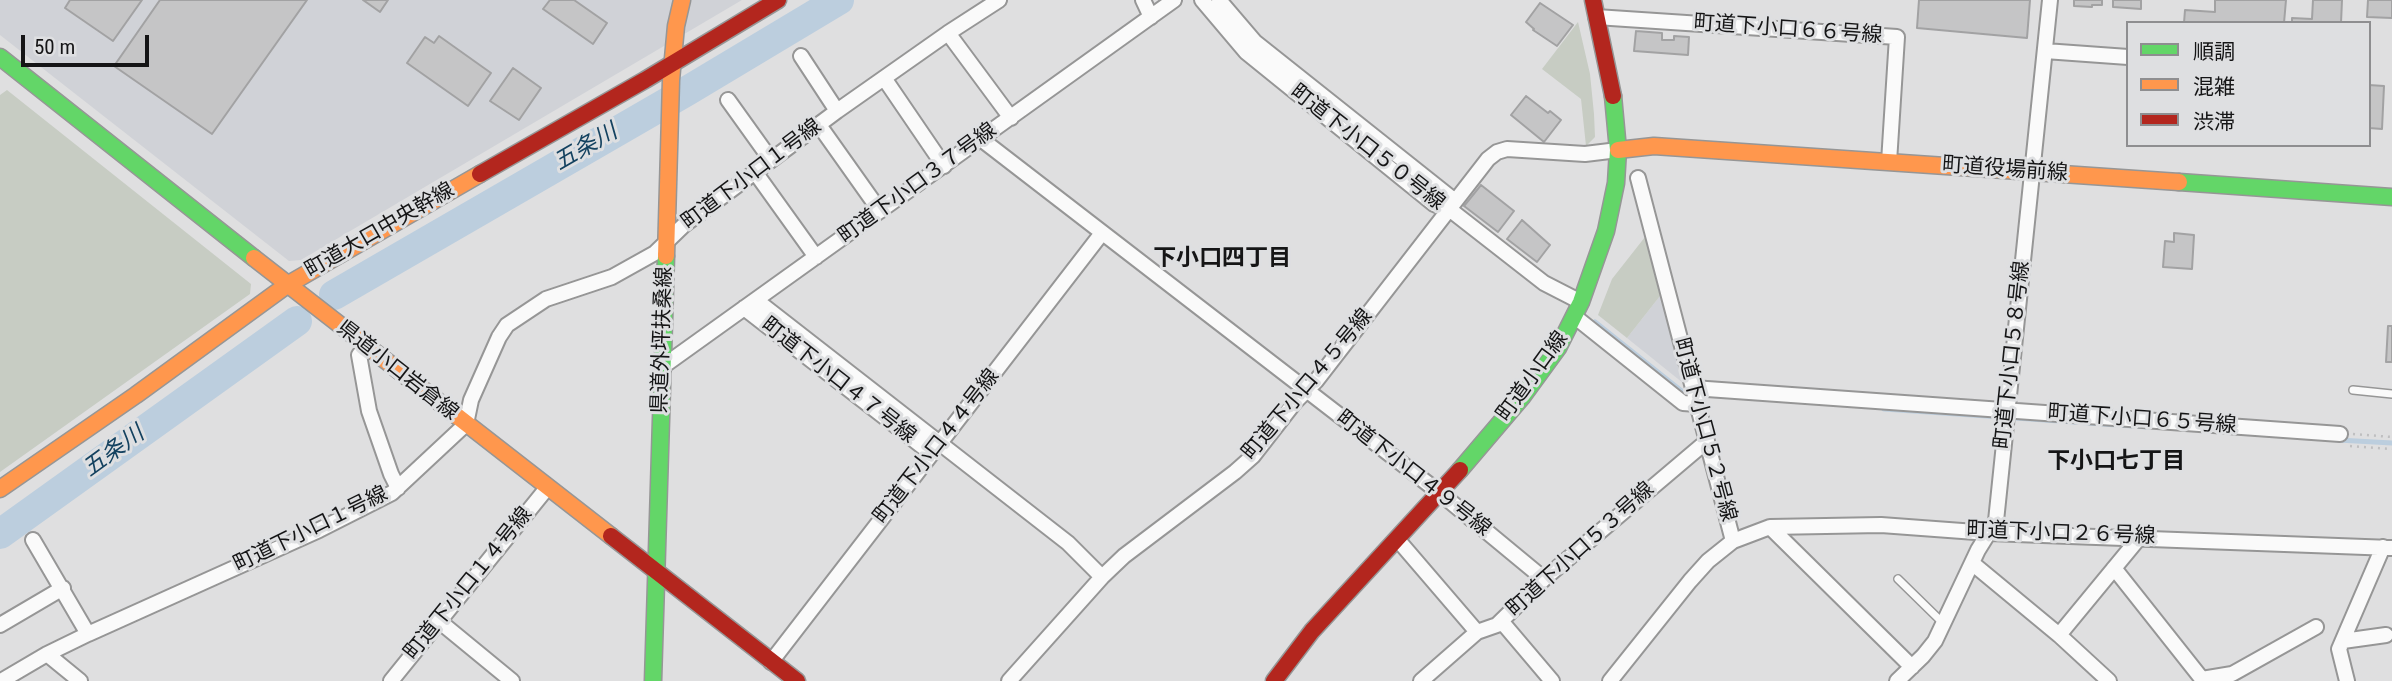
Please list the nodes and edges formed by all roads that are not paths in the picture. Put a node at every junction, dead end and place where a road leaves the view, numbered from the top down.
1 (682, 0) edge
2 (778, 0) edge
3 (999, 0) edge
4 (1143, 0) edge
5 (1174, 0) edge
6 (1202, 0) edge
7 (1219, 0) edge
8 (1593, 0) edge
9 (2050, 0) edge
10 (1596, 16) junction
11 (1151, 17) junction
12 (948, 33) junction
13 (2045, 51) junction
14 (801, 56) dead end
15 (2126, 57) edge
16 (672, 63) junction
17 (3, 64) edge
18 (884, 78) junction
19 (728, 100) dead end
20 (837, 111) junction
21 (1011, 118) junction
22 (819, 124) junction
23 (981, 139) junction
24 (1618, 150) junction
25 (771, 160) junction
26 (1889, 162) junction
27 (944, 166) junction
28 (755, 172) junction
29 (2032, 172) junction
30 (1638, 178) dead end
31 (2392, 197) edge
32 (1451, 206) junction
33 (880, 211) junction
34 (1102, 233) junction
35 (666, 242) junction
36 (816, 257) junction
37 (294, 290) junction
38 (750, 304) junction
39 (1578, 309) junction
40 (366, 346) junction
41 (662, 368) junction
42 (1693, 388) junction
43 (1307, 390) junction
44 (2353, 390) dead end
45 (2392, 394) edge
46 (1697, 404) junction
47 (2007, 411) junction
48 (466, 424) junction
49 (2340, 434) road end
50 (1707, 441) junction
51 (936, 449) junction
52 (398, 488) junction
53 (547, 488) junction
54 (0, 489) edge
55 (1440, 493) junction
56 (1770, 527) junction
57 (1989, 533) junction
58 (2139, 538) junction
59 (33, 540) dead end
60 (1398, 540) junction
61 (1732, 541) junction
62 (2387, 547) edge
63 (1972, 563) junction
64 (2114, 568) junction
65 (656, 572) junction
66 (1102, 577) junction
67 (1544, 579) junction
68 (1898, 579) dead end
69 (63, 588) junction
70 (439, 621) junction
71 (1502, 622) junction
72 (1944, 624) junction
73 (0, 625) edge
74 (2316, 627) dead end
75 (1477, 632) junction
76 (88, 634) junction
77 (2059, 635) junction
78 (2386, 635) dead end
79 (2343, 641) junction
80 (47, 654) junction
81 (771, 662) junction
82 (1912, 667) junction
83 (2197, 680) edge
84 (1, 681) edge
85 (80, 681) edge
86 (391, 681) edge
87 (513, 681) edge
88 (653, 681) edge
89 (797, 681) edge
90 (1009, 681) edge
91 (1274, 681) edge
92 (1422, 681) edge
93 (1552, 681) edge
94 (1610, 681) edge
95 (1897, 681) edge
96 (2109, 681) edge
97 (2347, 681) edge

1 - 16 street, 県道外坪扶桑線
2 - 16 street, 町道大口中央幹線
3 - 12 street, 町道下小口１号線
4 - 11 street
5 - 11 street, 町道下小口３７号線
6 - 32 street, 町道下小口５０号線
7 - 32 street
8 - 10 street, 町道小口線
9 - 13 street, 町道下小口５８号線
10 - 24 street, 町道小口線
10 - 26 street, 町道下小口６６号線
11 - 21 street, 町道下小口３７号線
12 - 18 street, 町道下小口１号線
12 - 21 street
13 - 15 street
13 - 29 street, 町道下小口５８号線
14 - 20 street
16 - 35 street, 県道外坪扶桑線
16 - 37 street, 町道大口中央幹線
17 - 37 street, 県道小口岩倉線
18 - 20 street, 町道下小口１号線
18 - 27 street
19 - 25 street
20 - 22 street, 町道下小口１号線
21 - 23 street, 町道下小口３７号線
22 - 25 street, 町道下小口１号線
22 - 33 street
23 - 27 street, 町道下小口３７号線
23 - 34 street, 町道下小口４９号線
24 - 26 street, 町道役場前線
24 - 32 street, 町道下小口４５号線
24 - 39 street, 町道小口線
25 - 28 street, 町道下小口１号線
26 - 29 street, 町道役場前線
27 - 33 street, 町道下小口３７号線
28 - 35 street, 町道下小口１号線
28 - 36 street
29 - 31 street, 町道役場前線
29 - 47 street, 町道下小口５８号線
30 - 42 street, 町道下小口５２号線
32 - 39 street, 町道下小口５０号線
32 - 43 street, 町道下小口４５号線
33 - 36 street, 町道下小口３７号線
34 - 43 street, 町道下小口４９号線
34 - 51 street, 町道下小口４４号線
35 - 41 street, 県道外坪扶桑線
35 - 48 street, 町道下小口１号線
36 - 38 street, 町道下小口３７号線
37 - 40 street, 県道小口岩倉線
37 - 54 street, 町道大口中央幹線
38 - 41 street, 町道下小口３７号線
38 - 51 street, 町道下小口４７号線
39 - 46 street, 町道下小口５０号線
39 - 55 street, 町道小口線
40 - 48 street, 県道小口岩倉線
40 - 52 street
41 - 65 street, 県道外坪扶桑線
42 - 46 street, 町道下小口５２号線
42 - 47 street, 町道下小口６５号線
43 - 55 street, 町道下小口４９号線
43 - 66 street, 町道下小口４５号線
44 - 45 lane
46 - 50 street, 町道下小口５２号線
47 - 49 street, 町道下小口６５号線
47 - 57 street, 町道下小口５８号線
48 - 52 street, 町道下小口１号線
48 - 53 street, 県道小口岩倉線
50 - 61 street, 町道下小口５２号線
50 - 67 street, 町道下小口５３号線
51 - 66 street, 町道下小口４７号線
51 - 81 street, 町道下小口４４号線
52 - 76 street, 町道下小口１号線
53 - 65 street, 県道小口岩倉線
53 - 70 street, 町道下小口１４号線
55 - 60 street, 町道小口線
55 - 67 street, 町道下小口４９号線
56 - 57 street, 町道下小口２６号線
56 - 61 street, 町道下小口２６号線
56 - 82 street
57 - 58 street, 町道下小口２６号線
57 - 63 street, 町道下小口５８号線
58 - 62 street, 町道下小口２６号線
58 - 64 street
59 - 69 street
60 - 75 street
60 - 91 street, 町道小口線
61 - 94 street, 町道下小口５２号線
62 - 79 street
63 - 72 street, 町道下小口５８号線
63 - 77 street
64 - 77 street
64 - 83 street
65 - 81 street, 県道小口岩倉線
65 - 88 street, 県道外坪扶桑線
66 - 90 street, 町道下小口４５号線
67 - 71 street, 町道下小口５３号線
68 - 72 lane
69 - 73 street
69 - 76 street
70 - 86 street, 町道下小口１４号線
70 - 87 street
71 - 75 street, 町道下小口５３号線
71 - 93 street
72 - 82 street, 町道下小口５８号線
74 - 83 street
75 - 92 street, 町道下小口５３号線
76 - 80 street, 町道下小口１号線
77 - 96 street
78 - 79 street
79 - 97 street
80 - 84 street, 町道下小口１号線
80 - 85 street
81 - 89 street, 県道小口岩倉線
82 - 95 street, 町道下小口５８号線

